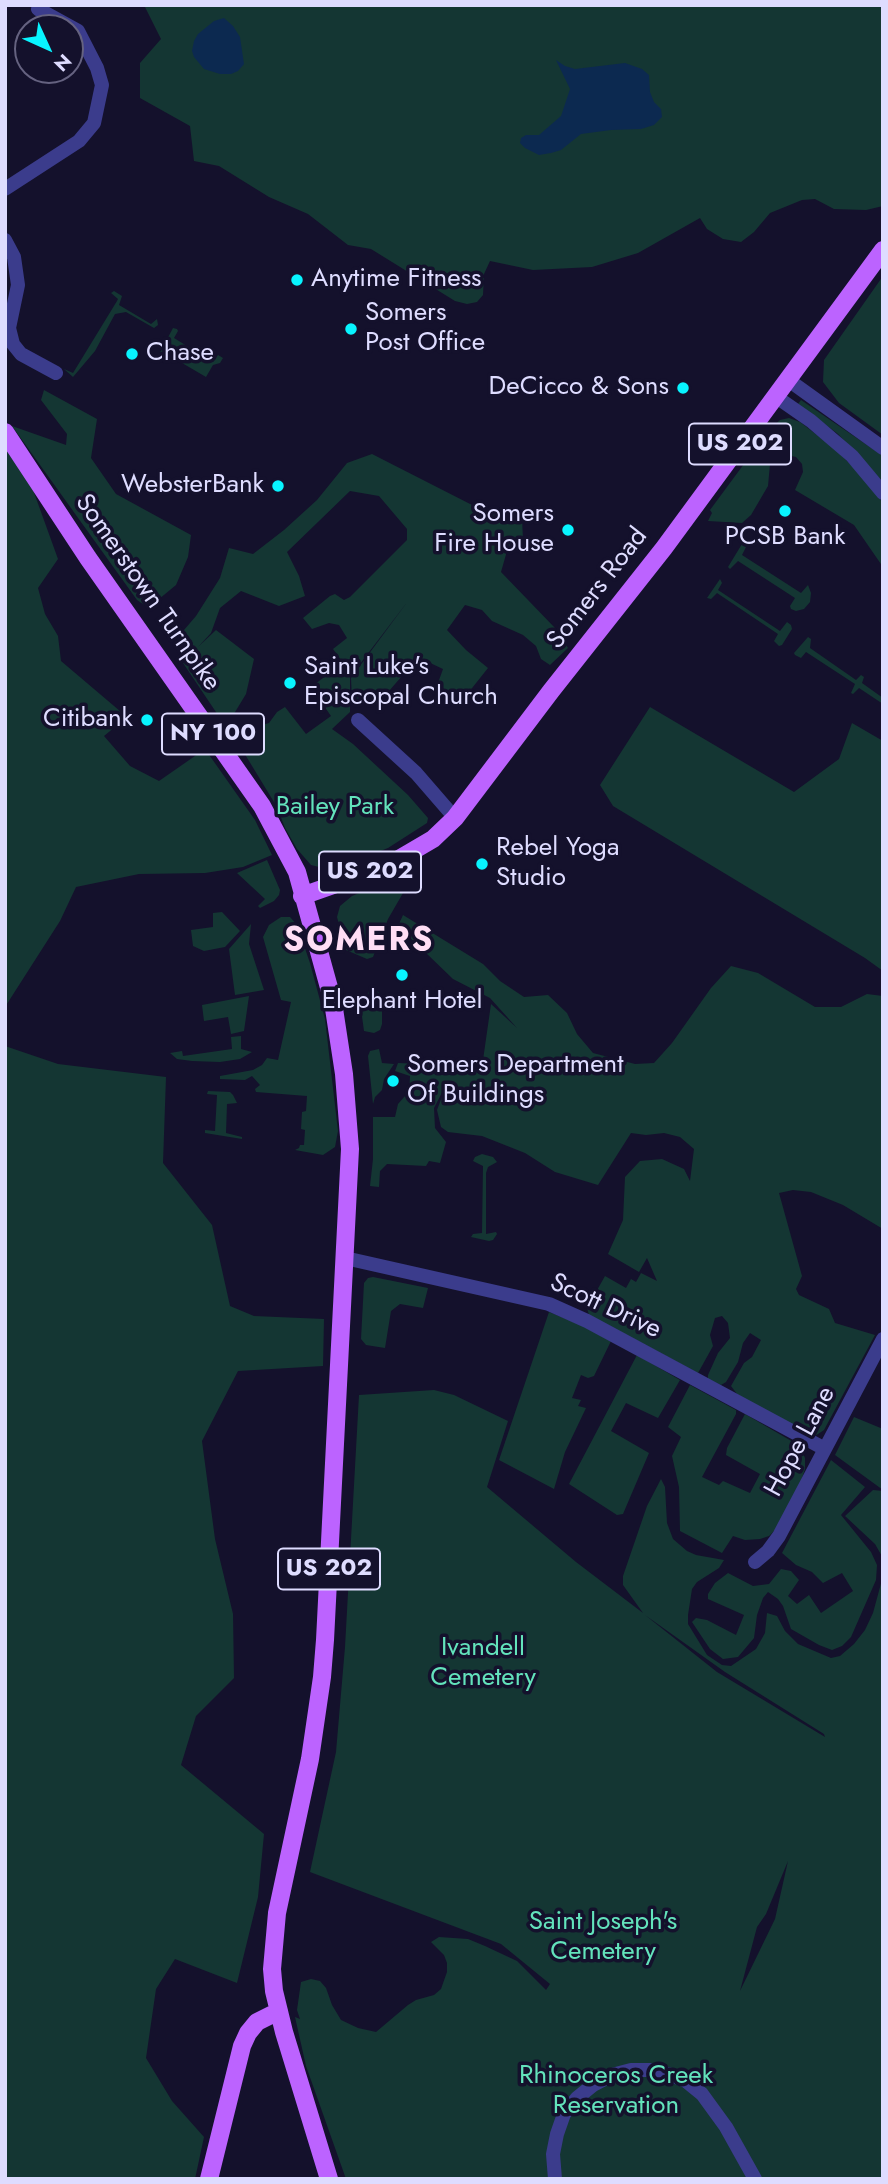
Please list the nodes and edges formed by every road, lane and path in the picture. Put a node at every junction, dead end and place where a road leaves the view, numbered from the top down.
1 (38, 9) dead end
2 (5, 189) edge
3 (5, 240) edge
4 (883, 250) edge
5 (56, 373) dead end
6 (787, 379) junction
7 (775, 396) junction
8 (5, 432) edge
9 (883, 448) edge
10 (883, 492) edge
11 (358, 720) dead end
12 (456, 818) junction
13 (302, 896) junction
14 (345, 1258) junction
15 (883, 1339) edge
16 (825, 1449) junction
17 (755, 1563) dead end
18 (279, 2011) junction
19 (209, 2179) edge
20 (329, 2179) edge
21 (555, 2179) edge
22 (755, 2179) edge

1 - 2 street
3 - 5 street
4 - 6 main road, Somers Road / US 202
6 - 7 main road, Somers Road / US 202
6 - 9 street
7 - 10 street
7 - 12 main road, Somers Road / US 202
8 - 13 main road, Somerstown Turnpike / NY 100
11 - 12 street
12 - 13 main road, Somers Road / US 202
13 - 14 main road, US 202
14 - 16 street, Scott Drive
14 - 18 main road, US 202
15 - 16 street, Hope Lane
16 - 17 street, Hope Lane
18 - 19 main road
18 - 20 main road, US 202
21 - 22 street

